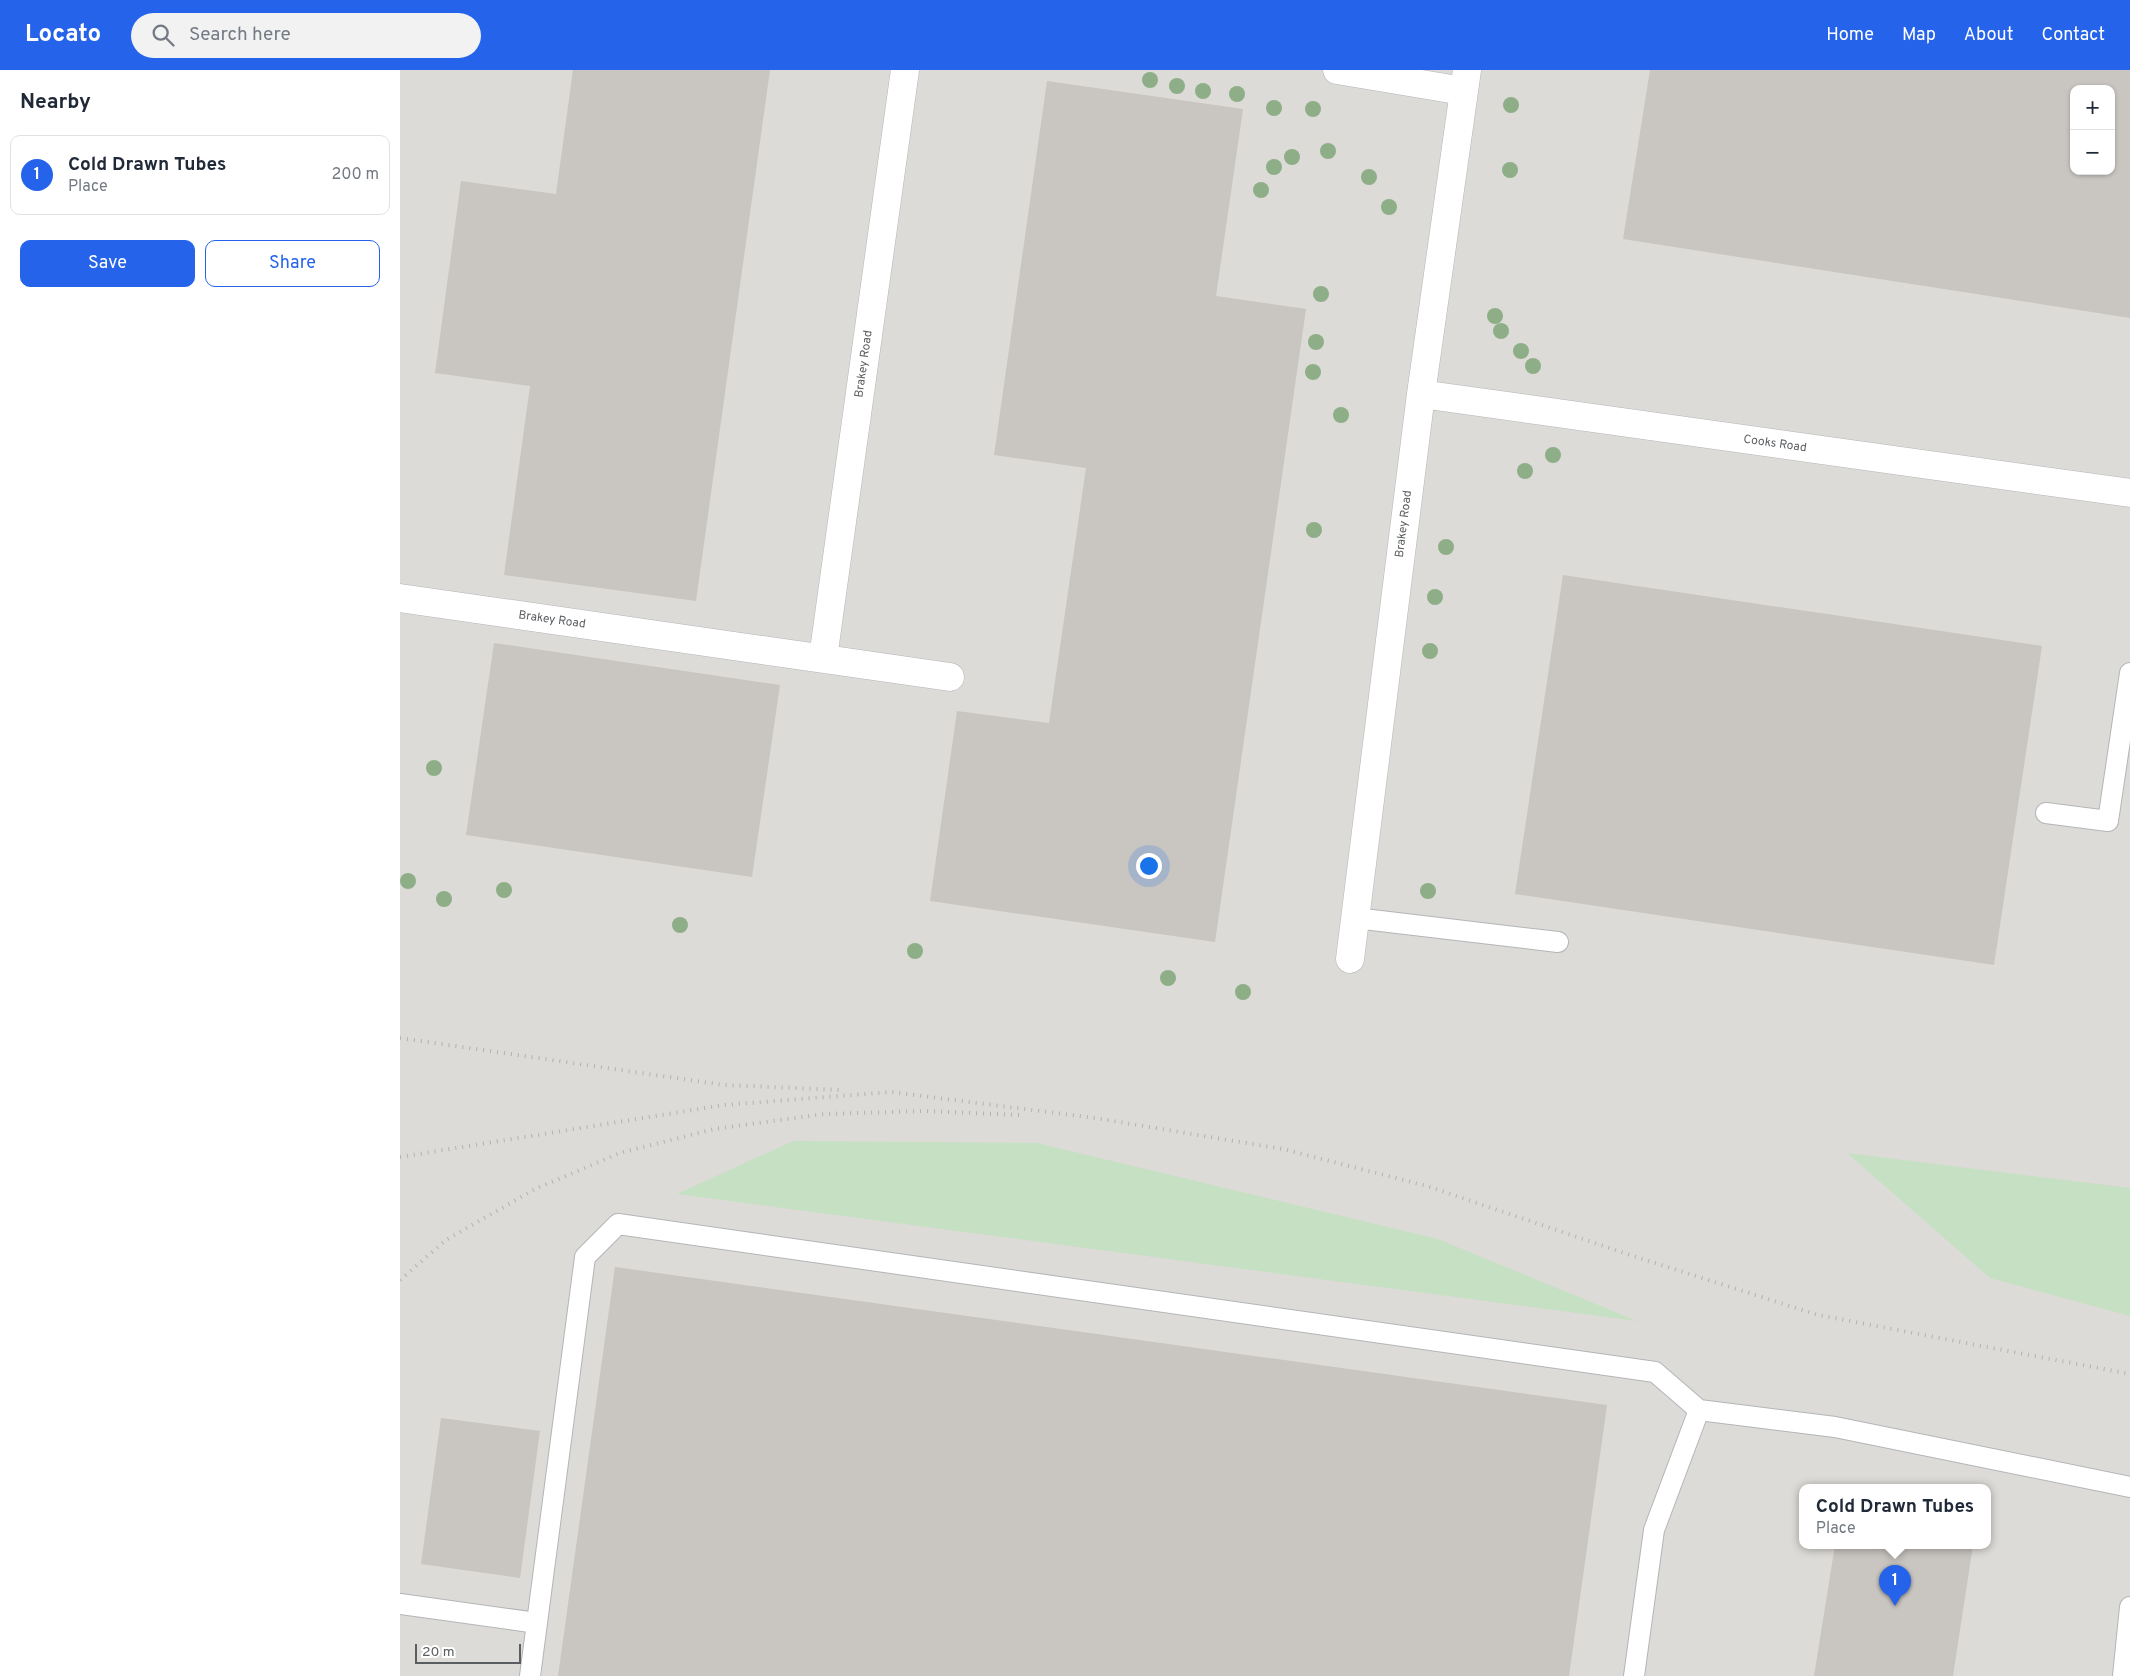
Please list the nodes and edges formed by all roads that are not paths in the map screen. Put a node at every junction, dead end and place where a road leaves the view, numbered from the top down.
1 (906, 70) edge
2 (1337, 70) edge
3 (1465, 80) edge
4 (1421, 394) junction
5 (2130, 493) edge
6 (400, 598) edge
7 (823, 658) junction
8 (2130, 673) edge
9 (950, 677) dead end
10 (2046, 813) dead end
11 (1355, 918) junction
12 (1558, 942) dead end
13 (1350, 959) dead end
14 (1699, 1410) junction
15 (2130, 1487) edge
16 (400, 1604) edge
17 (2130, 1607) edge
18 (537, 1623) junction
19 (530, 1676) edge
20 (1634, 1676) edge
21 (2123, 1676) edge

1 - 7 street, Brakey Road
2 - 3 street, Brakey Road
3 - 4 street, Brakey Road
4 - 5 street, Cooks Road
4 - 11 street, Brakey Road
6 - 7 street, Brakey Road
7 - 9 street, Brakey Road
8 - 10 lane
11 - 12 lane
11 - 13 street, Brakey Road
14 - 15 lane
14 - 18 lane
14 - 20 lane
16 - 18 lane
17 - 21 lane
18 - 19 lane

